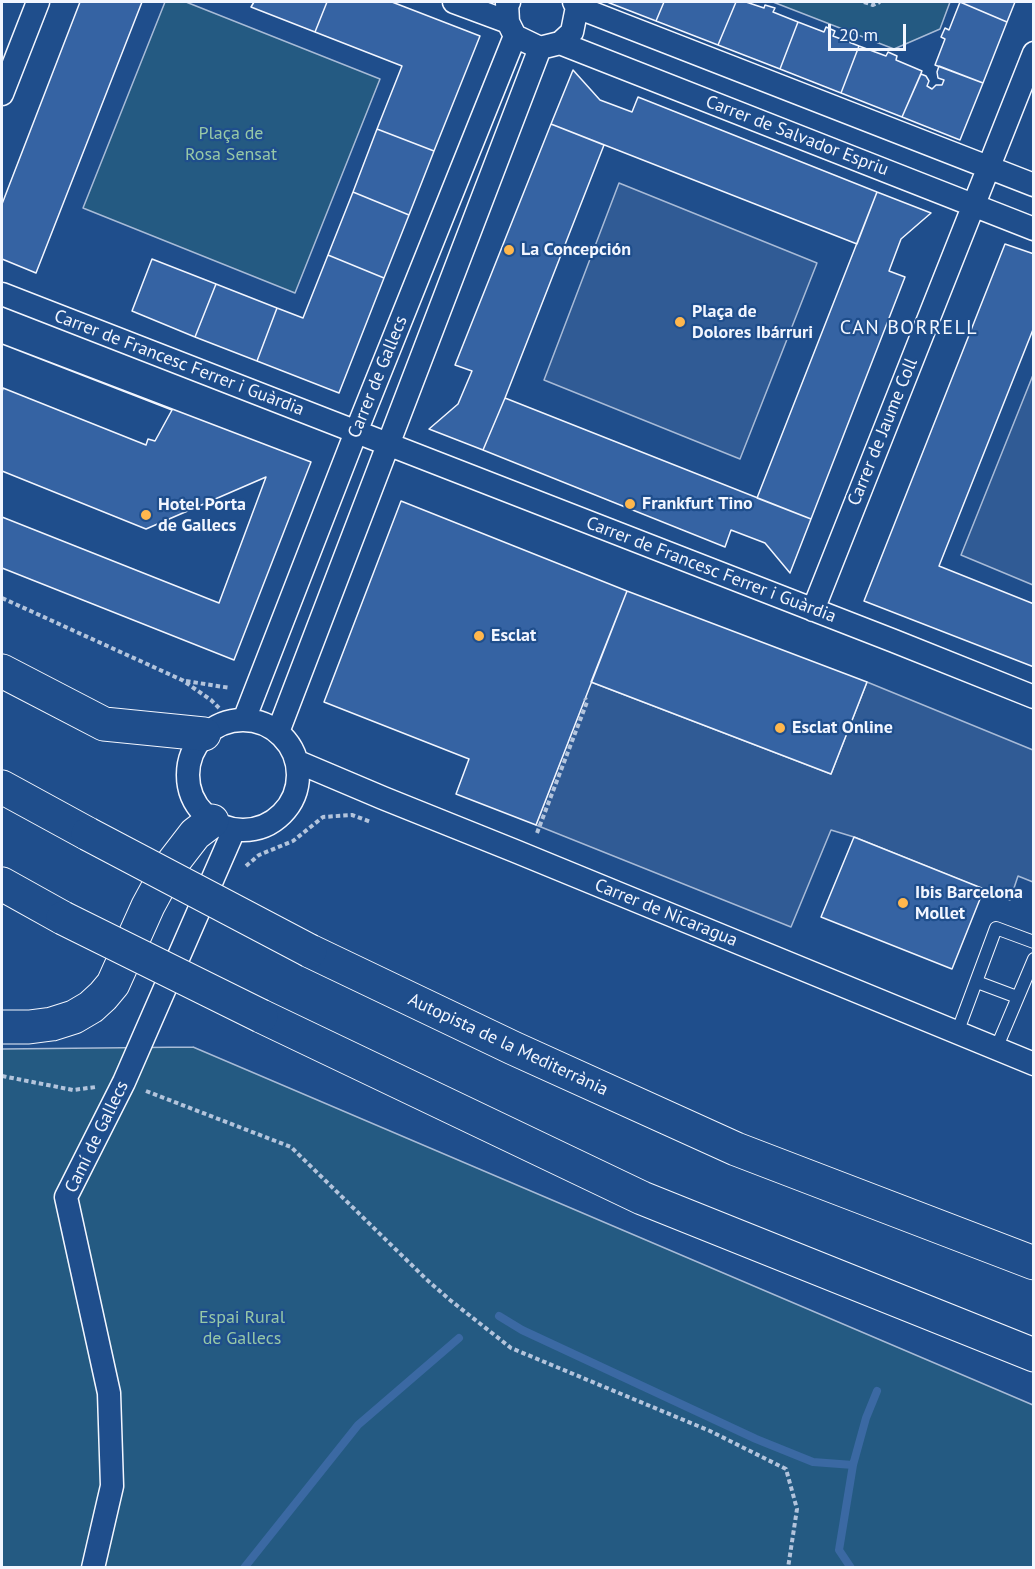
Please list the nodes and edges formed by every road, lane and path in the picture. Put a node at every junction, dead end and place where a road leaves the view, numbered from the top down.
1 (38, 2) edge
2 (454, 2) edge
3 (864, 2) edge
4 (880, 2) edge
5 (576, 4) edge
6 (510, 20) edge
7 (550, 46) junction
8 (1034, 52) edge
9 (2, 94) edge
10 (988, 166) junction
11 (1034, 185) edge
12 (973, 205) junction
13 (1034, 229) edge
14 (2, 294) edge
15 (356, 432) junction
16 (388, 444) junction
17 (2, 598) edge
18 (813, 610) junction
19 (2, 671) edge
20 (183, 680) junction
21 (230, 688) dead end
22 (1034, 697) edge
23 (585, 698) dead end
24 (226, 725) junction
25 (278, 732) junction
26 (298, 762) junction
27 (2, 787) edge
28 (371, 822) dead end
29 (223, 825) junction
30 (537, 833) dead end
31 (243, 868) dead end
32 (2, 884) edge
33 (1034, 942) edge
34 (1034, 959) edge
35 (977, 982) junction
36 (1017, 997) junction
37 (2, 1027) edge
38 (957, 1033) junction
39 (996, 1049) junction
40 (1034, 1064) edge
41 (2, 1076) edge
42 (124, 1082) junction
43 (1034, 1263) edge
44 (1034, 1355) edge
45 (93, 1568) edge
46 (788, 1568) edge

1 - 9 street
2 - 6 street
3 - 4 path
5 - 7 street, Carrer de Gallecs
5 - 10 street
6 - 7 street, Carrer de Salvador Espriu
6 - 15 street, Carrer de Gallecs
7 - 12 street, Carrer de Salvador Espriu
7 - 16 street, Carrer de Gallecs
8 - 10 street, Carrer de Jaume Coll
10 - 11 street
10 - 12 street, Carrer de Jaume Coll
12 - 13 street, Carrer de Salvador Espriu
12 - 18 street, Carrer de Jaume Coll
14 - 15 street, Carrer de Francesc Ferrer i Guàrdia
15 - 16 street, Carrer de Francesc Ferrer i Guàrdia
15 - 24 street, Carrer de Gallecs
16 - 18 street, Carrer de Francesc Ferrer i Guàrdia
16 - 25 street, Carrer de Gallecs
17 - 20 path
18 - 22 street, Carrer de Francesc Ferrer i Guàrdia
19 - 24 highway
20 - 21 path
20 - 24 path
23 - 30 path
24 - 25 street
24 - 29 street
25 - 26 street
26 - 29 street
26 - 38 street, Carrer de Nicaragua
27 - 43 highway, Autopista de la Mediterrània, bridge
28 - 31 path
29 - 37 highway
29 - 42 street, Camí de Gallecs
32 - 44 highway, bridge
33 - 35 lane
34 - 36 lane
35 - 36 lane
35 - 38 lane
36 - 39 lane
38 - 39 street, Carrer de Nicaragua
39 - 40 street, Carrer de Nicaragua
41 - 42 path
42 - 45 street, Camí de Gallecs
42 - 46 path

